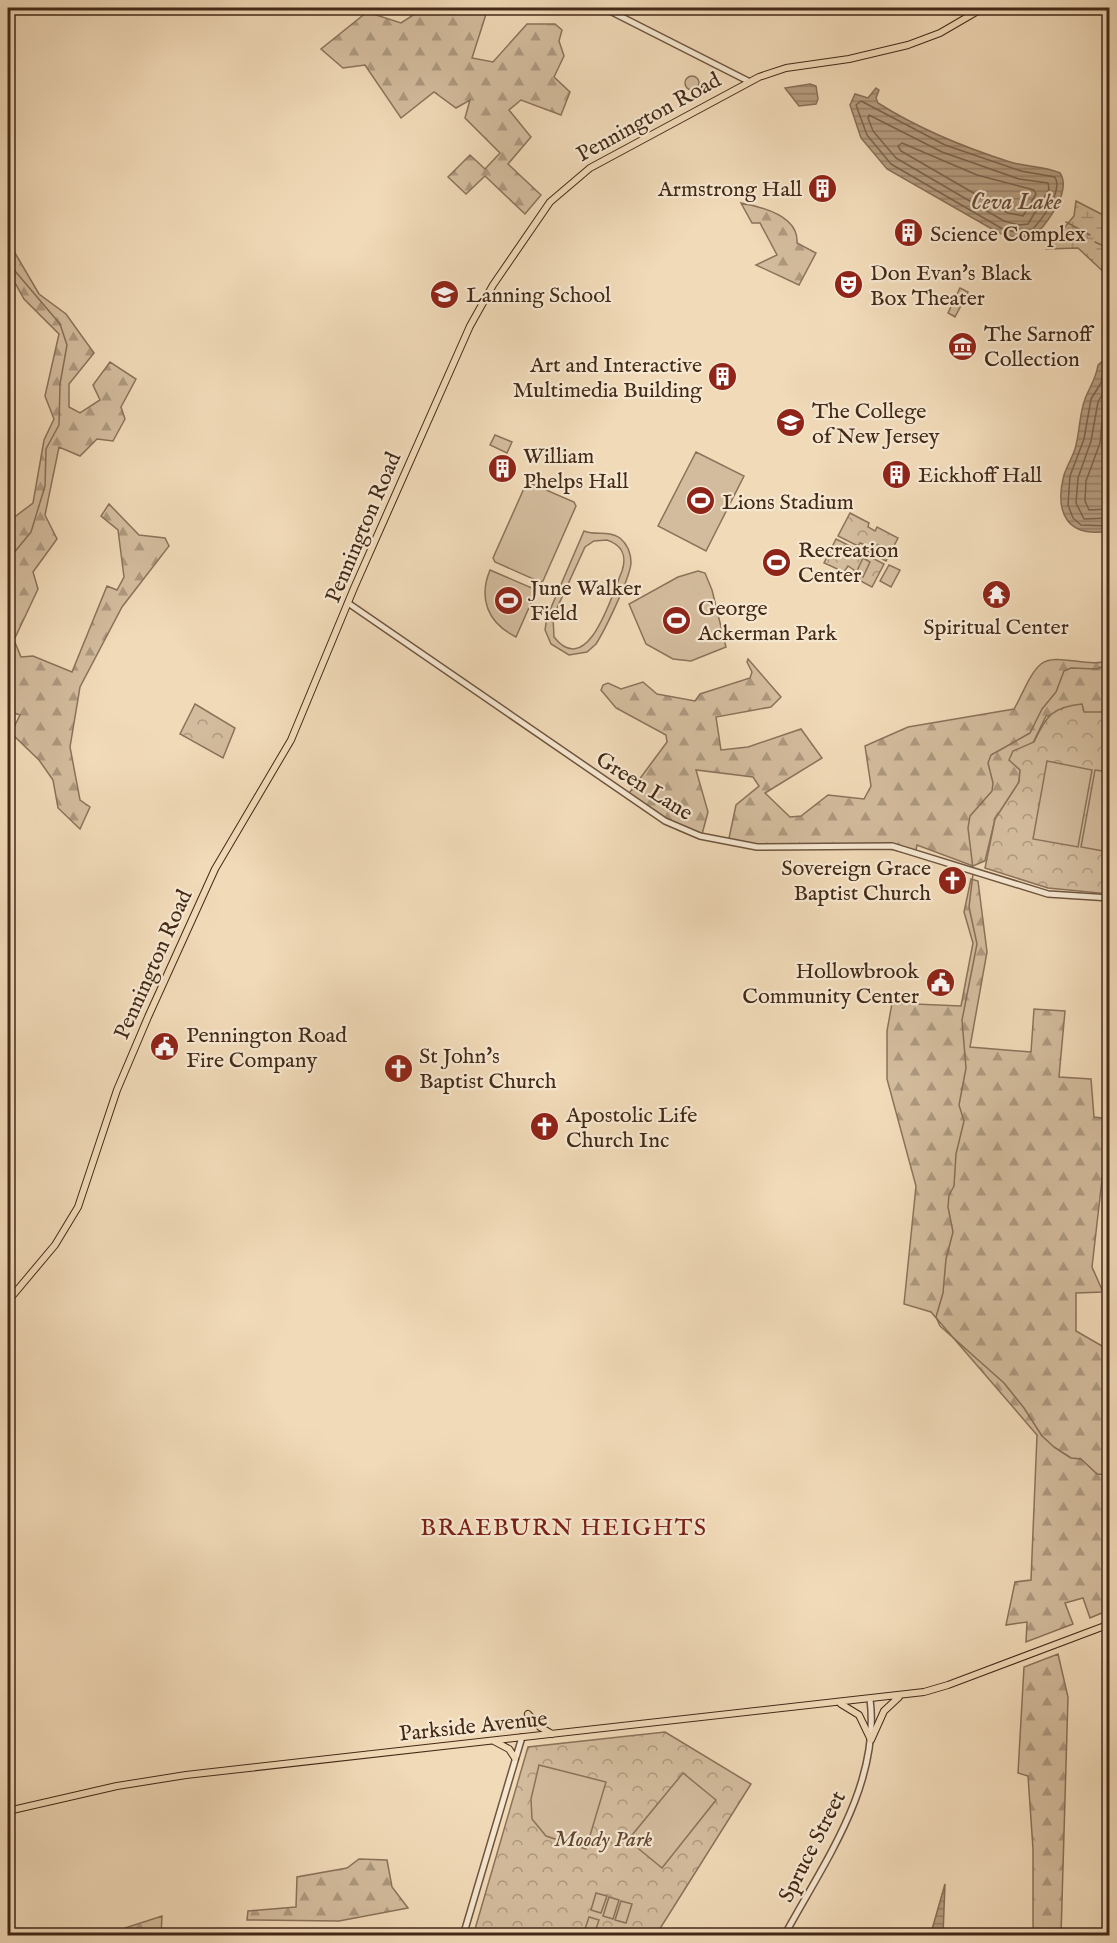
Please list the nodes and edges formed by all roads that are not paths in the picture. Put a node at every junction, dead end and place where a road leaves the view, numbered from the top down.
1 (604, 8) edge
2 (983, 8) edge
3 (748, 81) junction
4 (348, 603) junction
5 (1110, 898) edge
6 (8, 1301) edge
7 (1110, 1624) edge
8 (901, 1696) junction
9 (870, 1699) junction
10 (838, 1703) junction
11 (528, 1714) dead end
12 (552, 1734) junction
13 (522, 1737) junction
14 (871, 1740) junction
15 (493, 1741) junction
16 (515, 1758) junction
17 (8, 1811) edge
18 (463, 1935) edge
19 (784, 1935) edge

1 - 3 street
2 - 3 main road, Pennington Road
3 - 4 main road, Pennington Road
4 - 5 street, Green Lane
4 - 6 main road, Pennington Road
7 - 8 main road, Parkside Avenue
8 - 9 main road, Parkside Avenue
8 - 14 main road
9 - 10 main road, Parkside Avenue
9 - 14 street, Spruce Street
10 - 12 main road, Parkside Avenue
10 - 14 main road
11 - 12 main road
12 - 13 main road, Parkside Avenue
13 - 15 main road, Parkside Avenue
13 - 16 street
14 - 19 street, Spruce Street
15 - 16 main road
15 - 17 main road, Parkside Avenue
16 - 18 street

